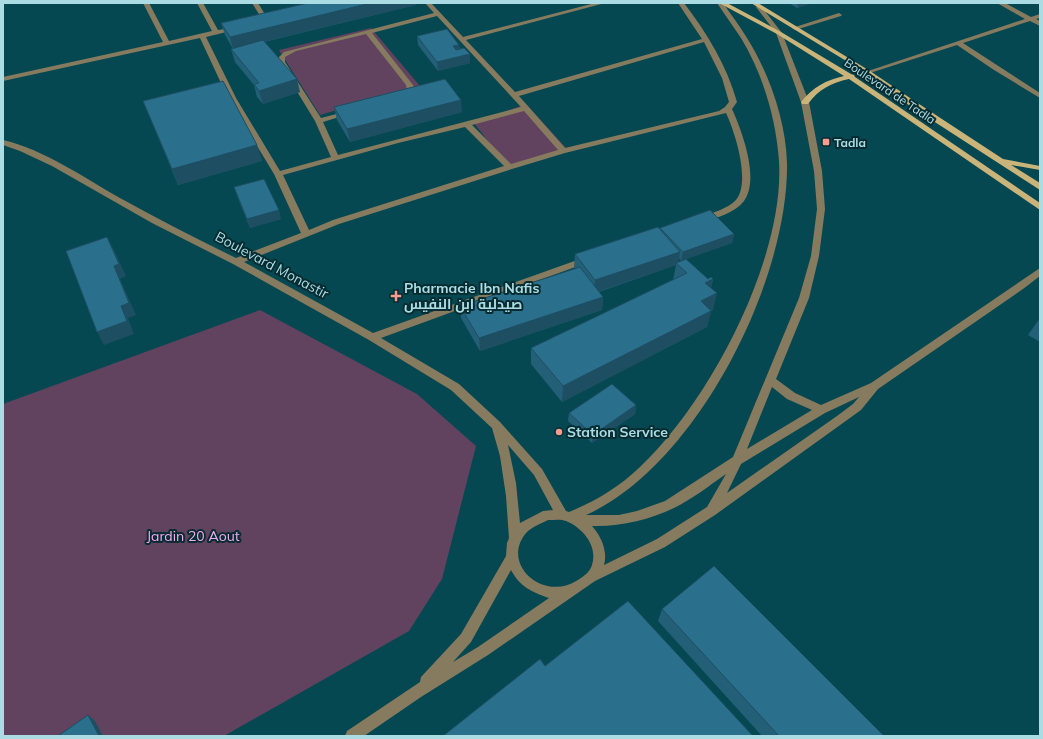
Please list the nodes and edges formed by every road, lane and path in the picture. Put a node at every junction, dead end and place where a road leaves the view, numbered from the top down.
1 (146, 3) edge
2 (200, 3) edge
3 (255, 3) edge
4 (428, 3) edge
5 (602, 3) edge
6 (681, 3) edge
7 (721, 3) edge
8 (1000, 3) edge
9 (757, 5) edge
10 (438, 14) junction
11 (838, 15) dead end
12 (1040, 16) edge
13 (1031, 19) junction
14 (266, 21) edge
15 (1040, 24) edge
16 (244, 26) edge
17 (795, 28) junction
18 (367, 31) junction
19 (216, 32) junction
20 (779, 33) junction
21 (202, 36) junction
22 (462, 39) junction
23 (706, 40) junction
24 (167, 43) junction
25 (959, 44) junction
26 (868, 72) junction
27 (849, 76) junction
28 (3, 79) edge
29 (514, 95) junction
30 (1040, 96) edge
31 (398, 100) edge
32 (805, 102) junction
33 (526, 108) junction
34 (728, 109) junction
35 (355, 112) edge
36 (319, 121) junction
37 (467, 124) junction
38 (3, 142) edge
39 (3, 146) edge
40 (23, 149) junction
41 (563, 151) junction
42 (335, 157) junction
43 (998, 159) junction
44 (509, 167) junction
45 (1040, 168) edge
46 (278, 174) junction
47 (1040, 187) edge
48 (1040, 207) edge
49 (698, 221) edge
50 (306, 233) junction
51 (595, 257) edge
52 (236, 262) junction
53 (1040, 271) edge
54 (372, 337) junction
55 (770, 380) junction
56 (875, 386) junction
57 (821, 410) junction
58 (496, 424) junction
59 (736, 461) junction
60 (711, 511) junction
61 (570, 517) junction
62 (514, 538) junction
63 (512, 558) junction
64 (592, 577) junction
65 (569, 592) junction
66 (416, 692) junction
67 (352, 736) edge

1 - 24 street
2 - 19 street
3 - 14 street
4 - 10 street
5 - 22 street
6 - 23 street
7 - 20 main road, Boulevard de Tadla
7 - 61 street
8 - 13 street
9 - 17 main road, Boulevard de Tadla
9 - 20 street
10 - 18 street
10 - 22 street
11 - 17 street
12 - 13 street
13 - 15 street
13 - 25 street
16 - 19 street
17 - 26 main road, Boulevard de Tadla
18 - 31 street
18 - 36 street
19 - 21 street
20 - 27 main road, Boulevard de Tadla
20 - 32 street
21 - 24 street
21 - 46 street
22 - 29 street
23 - 29 street
23 - 34 street
24 - 28 street
25 - 26 street
25 - 30 street
26 - 27 main road
26 - 43 main road, Boulevard de Tadla
27 - 32 main road
27 - 48 main road, Boulevard de Tadla
29 - 33 street
32 - 55 street
33 - 37 street
33 - 41 street
34 - 41 street
34 - 49 street
35 - 36 street
36 - 42 street
37 - 42 street
37 - 44 street
38 - 40 street, Boulevard Monastir
39 - 40 street, Boulevard Monastir
40 - 52 street, Boulevard Monastir
41 - 44 street
42 - 46 street
43 - 45 main road
43 - 47 main road, Boulevard de Tadla
44 - 50 street
46 - 50 street
50 - 52 street
51 - 54 street
52 - 54 street, Boulevard Monastir
53 - 56 street
54 - 58 street, Boulevard Monastir
55 - 57 street
55 - 59 street
56 - 57 street
56 - 60 street
57 - 59 street
58 - 61 street, Boulevard Monastir
58 - 62 street
59 - 60 street
59 - 61 street
60 - 64 street
61 - 62 street
61 - 64 street
62 - 63 street
63 - 65 street
63 - 66 street
64 - 65 street
65 - 66 street
66 - 67 street

